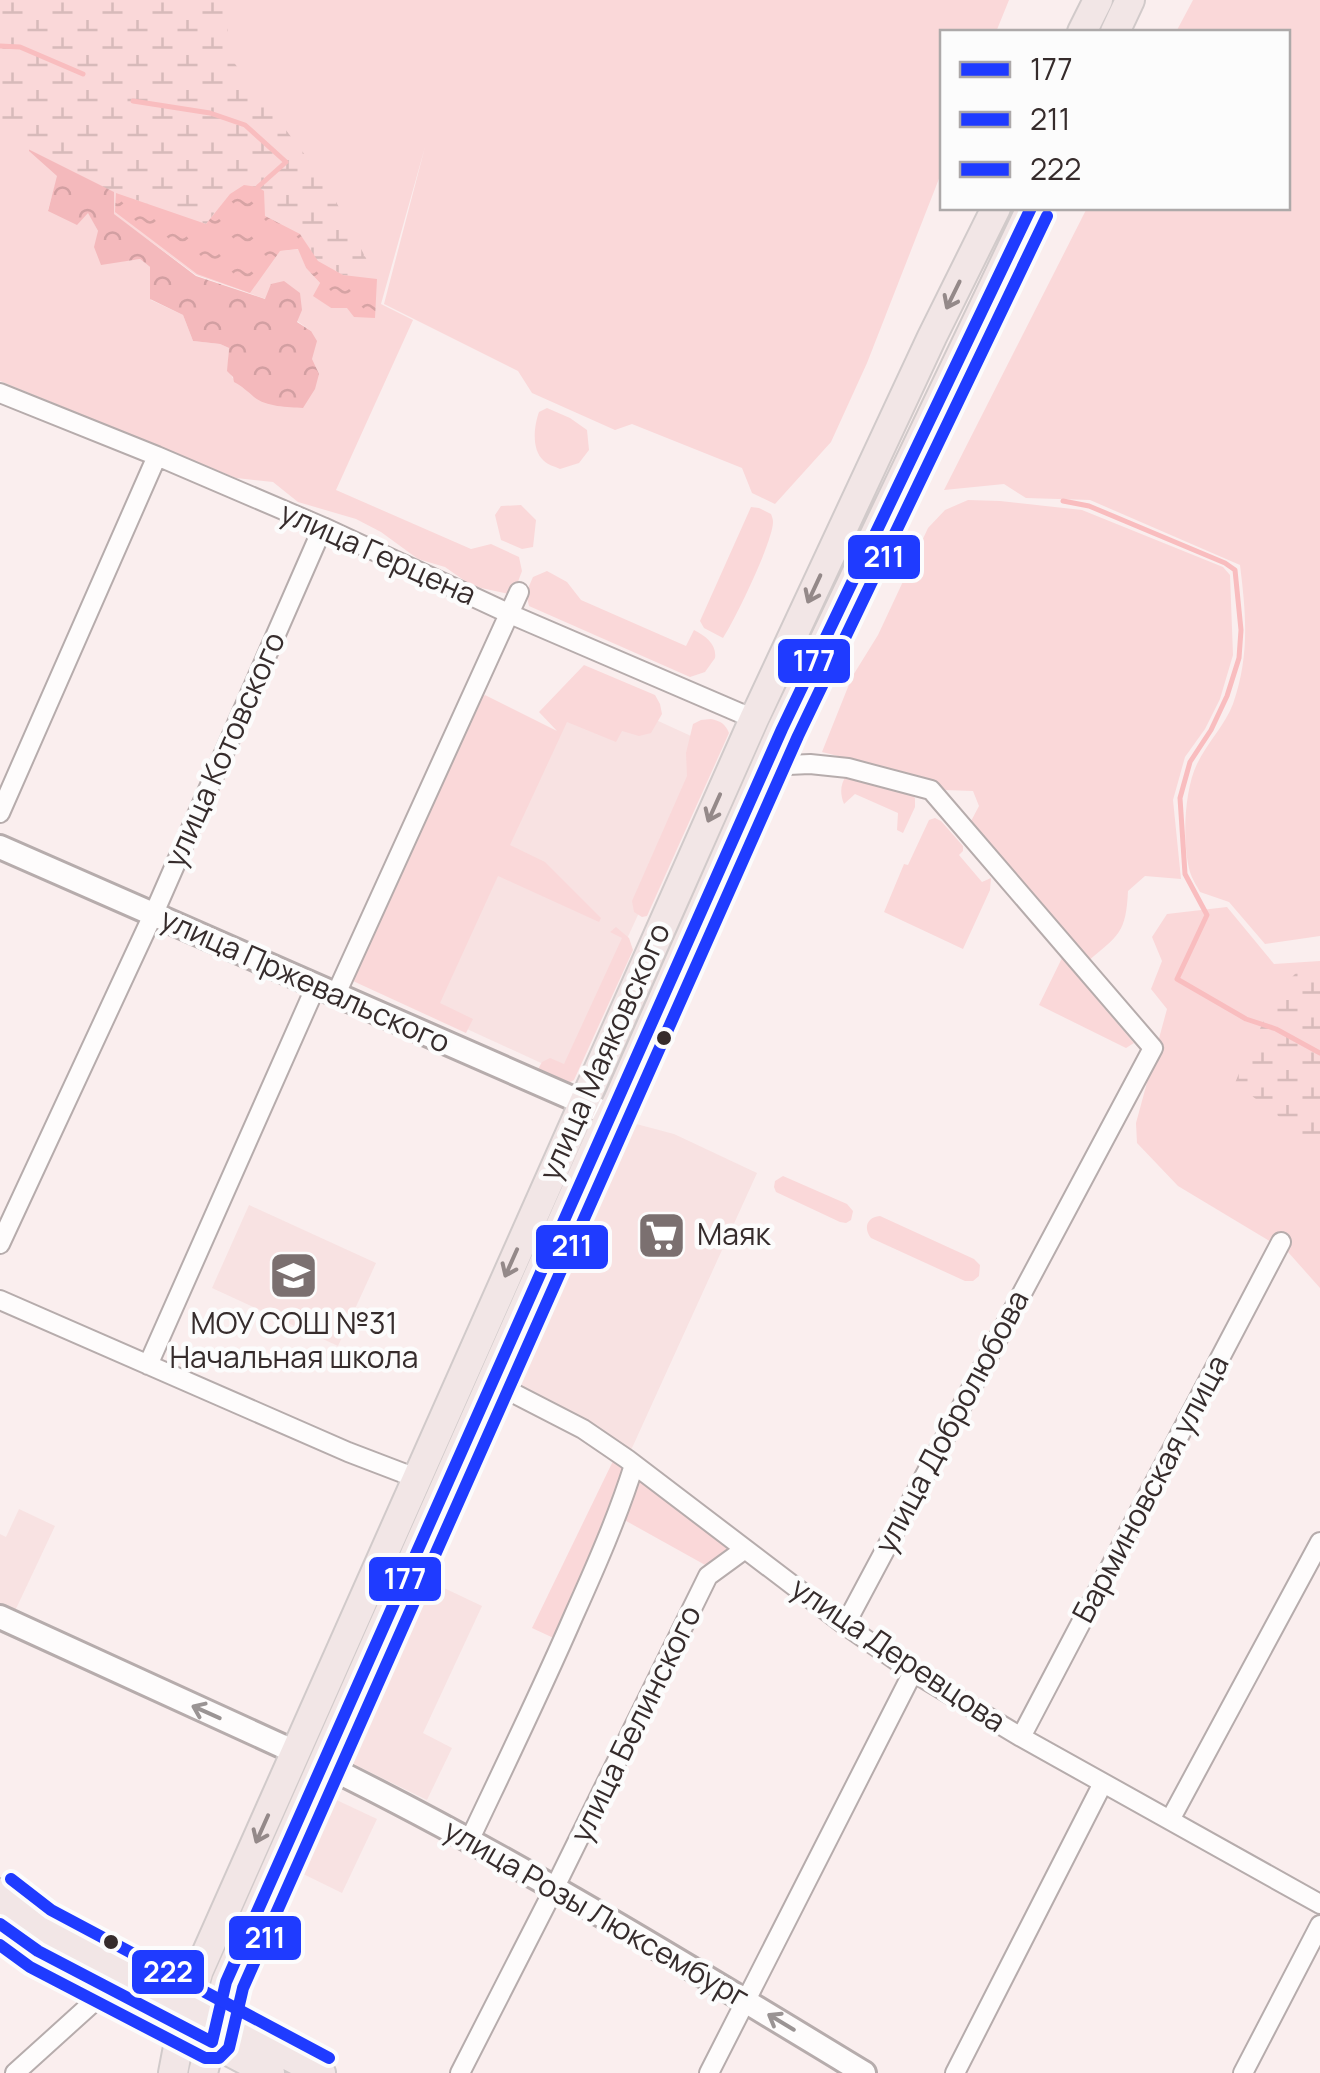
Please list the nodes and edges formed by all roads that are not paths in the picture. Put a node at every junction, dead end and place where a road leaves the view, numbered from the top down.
1 (1098, 0) edge
2 (1130, 0) edge
3 (1083, 30) edge
4 (1116, 30) edge
5 (995, 210) edge
6 (1030, 210) edge
7 (0, 393) edge
8 (157, 456) junction
9 (323, 527) junction
10 (519, 592) dead end
11 (510, 614) junction
12 (754, 719) junction
13 (766, 766) junction
14 (0, 814) edge
15 (0, 847) edge
16 (152, 914) junction
17 (326, 990) junction
18 (582, 1102) junction
19 (610, 1115) junction
20 (1281, 1242) dead end
21 (0, 1244) edge
22 (0, 1300) edge
23 (148, 1365) junction
24 (492, 1382) junction
25 (634, 1464) junction
26 (416, 1478) junction
27 (1320, 1542) edge
28 (745, 1549) junction
29 (0, 1617) edge
30 (844, 1625) junction
31 (912, 1672) junction
32 (1021, 1737) junction
33 (295, 1752) junction
34 (322, 1764) junction
35 (1103, 1783) junction
36 (1170, 1820) junction
37 (470, 1839) junction
38 (556, 1888) junction
39 (0, 1892) edge
40 (1320, 1904) edge
41 (0, 1924) edge
42 (1320, 1925) edge
43 (109, 1988) junction
44 (747, 2002) junction
45 (186, 2014) junction
46 (215, 2030) junction
47 (16, 2073) edge
48 (173, 2073) edge
49 (203, 2073) edge
50 (270, 2073) edge
51 (321, 2073) edge
52 (460, 2073) edge
53 (709, 2073) edge
54 (864, 2073) edge
55 (954, 2073) edge
56 (1243, 2073) edge

1 - 3 main road
2 - 4 main road
5 -> 12 main road, улица Маяковского
6 - 13 main road, улица Маяковского
7 - 8 street, улица Герцена
8 - 9 street, улица Герцена
8 - 14 street
9 - 11 street, улица Герцена
9 - 16 street, улица Котовского
10 - 11 street
11 - 12 street, улица Герцена
11 - 17 street
12 -> 18 main road, улица Маяковского
13 - 19 main road, улица Маяковского
13 - 30 street, улица Добролюбова
15 - 16 street, улица Пржевальского
16 - 17 street, улица Пржевальского
16 - 21 street, улица Котовского
17 - 18 street, улица Пржевальского
17 - 23 street
18 - 19 street, улица Пржевальского
18 -> 26 main road, улица Маяковского
19 - 24 main road, улица Маяковского
20 - 32 street, Барминовская улица
22 - 23 street
23 - 26 street
24 - 25 street, улица Деревцова
24 - 34 main road, улица Маяковского
25 - 28 street, улица Деревцова
25 - 37 street
26 - 33 main road, улица Маяковского
27 - 36 street
28 - 30 street, улица Деревцова
28 - 38 street, улица Белинского
33 -> 29 street
30 - 31 street, улица Деревцова
31 - 32 street, улица Деревцова
31 - 44 street
32 - 35 street, улица Деревцова
33 -> 45 main road, улица Маяковского
34 - 37 street, улица Розы Люксембург
34 - 46 main road, улица Маяковского
35 - 36 street, улица Деревцова
35 - 55 street
36 - 40 street, улица Деревцова
37 - 38 street, улица Розы Люксембург
38 - 44 street, улица Розы Люксембург
38 - 52 street, улица Белинского
39 - 45 main road
41 - 43 main road
42 - 56 street
43 - 45 main road
43 - 47 street
44 - 53 street
54 -> 44 street, улица Розы Люксембург
45 - 46 main road
45 - 48 main road, улица Маяковского
46 - 49 main road, улица Маяковского
46 - 50 main road
46 - 51 main road

